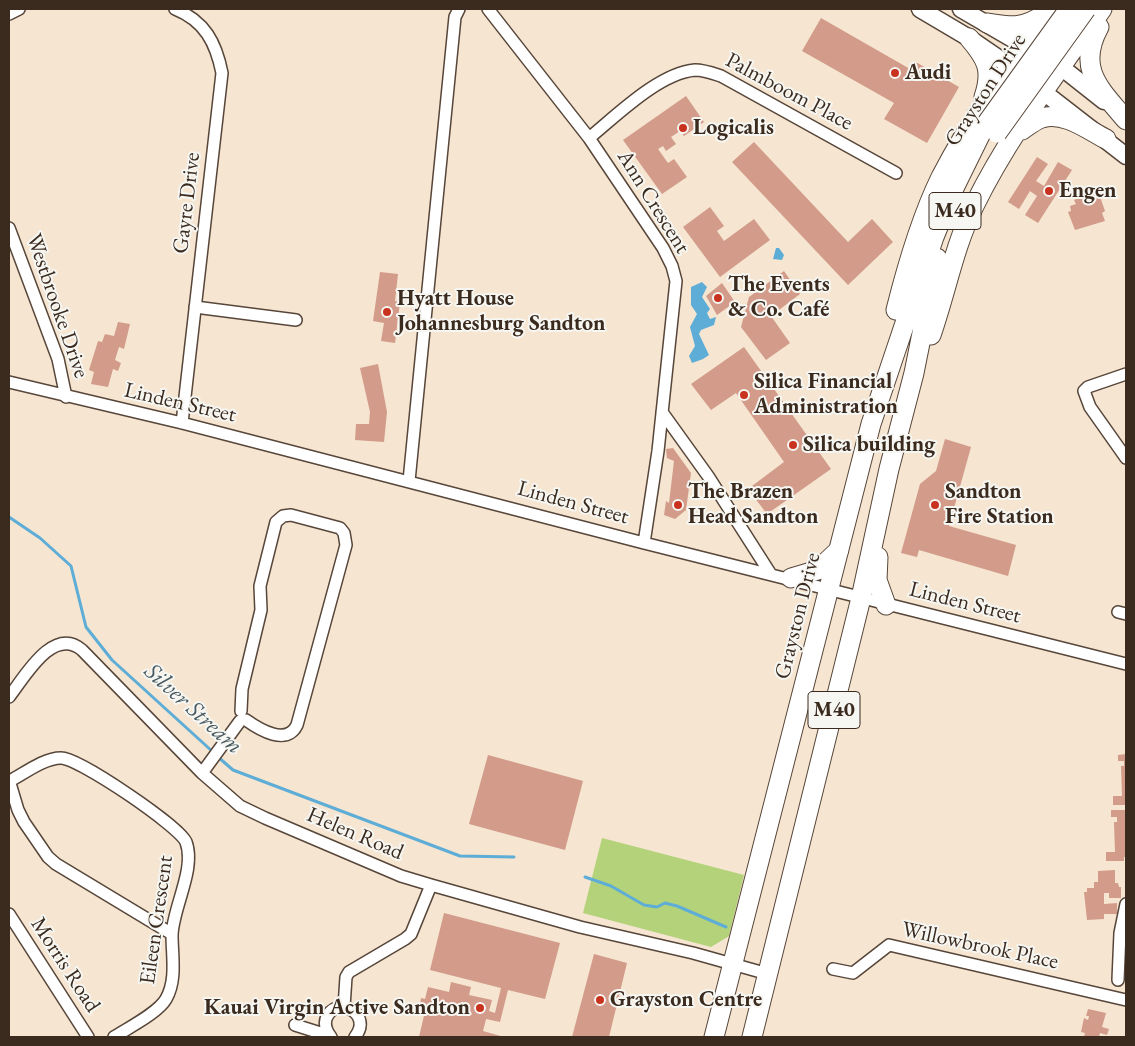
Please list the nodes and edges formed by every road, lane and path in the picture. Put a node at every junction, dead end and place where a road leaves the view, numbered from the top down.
1 (19, 9) edge
2 (175, 9) edge
3 (459, 9) edge
4 (488, 9) edge
5 (920, 9) edge
6 (960, 9) edge
7 (1069, 9) edge
8 (1086, 9) edge
9 (1102, 9) edge
10 (1110, 9) edge
11 (1051, 10) edge
12 (9, 14) edge
13 (987, 23) junction
14 (970, 38) junction
15 (1026, 46) junction
16 (1010, 66) junction
17 (1061, 67) junction
18 (1045, 91) junction
19 (981, 108) junction
20 (1126, 121) edge
21 (1013, 136) junction
22 (588, 138) junction
23 (1106, 139) junction
24 (1126, 156) edge
25 (896, 173) dead end
26 (9, 228) edge
27 (922, 293) junction
28 (195, 307) junction
29 (296, 320) dead end
30 (914, 373) junction
31 (1126, 374) edge
32 (9, 382) edge
33 (66, 397) junction
34 (662, 412) junction
35 (182, 423) junction
36 (871, 424) junction
37 (682, 441) junction
38 (658, 451) junction
39 (1126, 458) edge
40 (889, 469) junction
41 (409, 481) junction
42 (644, 543) junction
43 (839, 550) junction
44 (770, 573) junction
45 (790, 578) junction
46 (829, 589) junction
47 (862, 598) junction
48 (886, 604) junction
49 (1126, 664) edge
50 (9, 697) edge
51 (242, 717) junction
52 (202, 773) junction
53 (9, 781) edge
54 (431, 885) junction
55 (1126, 904) edge
56 (9, 914) edge
57 (1123, 933) edge
58 (172, 934) junction
59 (733, 965) junction
60 (833, 969) dead end
61 (768, 974) junction
62 (1118, 980) dead end
63 (1126, 1000) edge
64 (344, 1007) junction
65 (295, 1025) dead end
66 (88, 1037) edge
67 (114, 1037) edge
68 (330, 1037) edge
69 (355, 1037) edge
70 (714, 1037) edge
71 (752, 1037) edge

1 - 12 street
2 - 28 street, Gayre Drive
3 - 41 street
4 - 22 street, Ann Crescent
5 - 14 main road
6 - 13 main road
7 - 27 main road, Grayston Drive / M40, bridge
8 - 27 main road, Grayston Drive / M40, bridge
9 - 17 main road
10 - 20 main road
11 - 13 main road
11 - 15 main road
13 - 15 main road
14 - 16 main road
14 - 19 main road
15 - 16 main road
15 - 17 main road
16 - 18 main road
16 - 19 main road
17 - 18 main road
17 - 20 main road
18 - 21 main road
18 - 23 main road
19 - 36 main road
21 - 23 main road
21 - 30 main road
22 - 25 street, Palmboom Place
22 - 34 street, Ann Crescent
23 - 24 main road
26 - 33 street, Westbrooke Drive
27 - 30 main road, Grayston Drive / M40
27 - 36 main road, Grayston Drive / M40
28 - 29 street
28 - 35 street, Gayre Drive
30 - 40 main road, Grayston Drive / M40
31 - 39 street
32 - 33 street, Linden Street
33 - 35 street, Linden Street
34 - 37 street
34 - 38 street, Ann Crescent
35 - 41 street, Linden Street
36 - 43 main road, Grayston Drive / M40
37 - 38 street
37 - 44 street
38 - 42 street, Ann Crescent
40 - 47 main road, Grayston Drive / M40
40 - 48 main road
41 - 42 street, Linden Street
42 - 44 street, Linden Street
43 - 45 main road
43 - 46 main road, Grayston Drive / M40
44 - 45 street, Linden Street
45 - 46 street, Linden Street
46 - 47 street, Linden Street
46 - 59 main road, Grayston Drive / M40
47 - 48 street, Linden Street
47 - 61 main road, Grayston Drive / M40
48 - 49 street, Linden Street
50 - 52 street, Helen Road
51 - 51 street
51 - 52 street
52 - 54 street, Helen Road
53 - 58 street
53 - 58 street, Eileen Crescent
54 - 59 street, Helen Road
54 - 64 street
55 - 57 street
56 - 66 street, Morris Road
57 - 62 street
58 - 67 street, Eileen Crescent
59 - 61 street, Helen Road
59 - 70 main road, Grayston Drive / M40
60 - 63 street, Willowbrook Place
61 - 71 main road, Grayston Drive / M40
64 - 68 street
64 - 69 street
65 - 68 street

